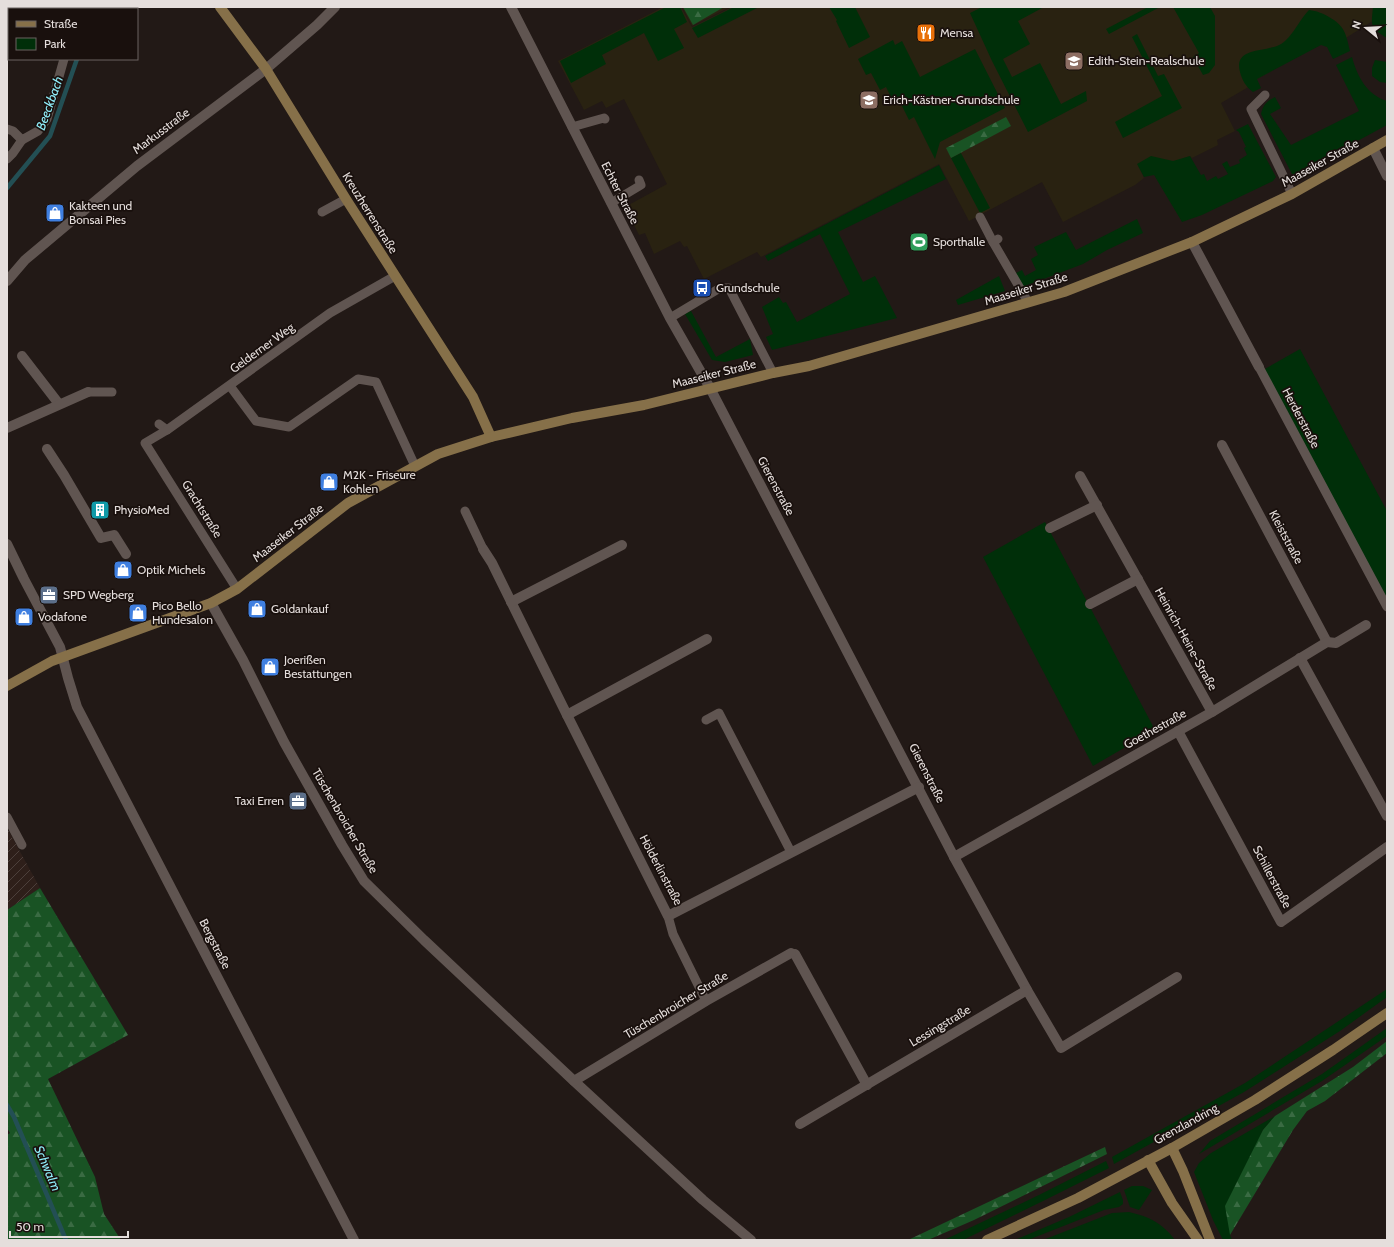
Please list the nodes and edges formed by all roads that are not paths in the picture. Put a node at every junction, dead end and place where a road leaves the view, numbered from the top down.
1 (220, 7) edge
2 (335, 7) edge
3 (511, 7) edge
4 (64, 60) edge
5 (266, 69) junction
6 (1265, 95) dead end
7 (605, 119) dead end
8 (572, 126) junction
9 (7, 129) edge
10 (22, 140) junction
11 (1387, 140) edge
12 (1373, 148) junction
13 (7, 159) edge
14 (1387, 176) edge
15 (639, 180) dead end
16 (1292, 194) junction
17 (346, 199) junction
18 (612, 203) junction
19 (322, 212) dead end
20 (980, 217) dead end
21 (1192, 242) junction
22 (395, 276) junction
23 (7, 280) edge
24 (1028, 302) junction
25 (670, 318) junction
26 (22, 356) dead end
27 (1259, 367) joint
28 (773, 373) junction
29 (230, 386) junction
30 (710, 388) junction
31 (88, 392) joint
32 (112, 392) dead end
33 (62, 403) junction
34 (159, 424) dead end
35 (7, 428) edge
36 (167, 430) junction
37 (491, 437) junction
38 (145, 444) joint
39 (1222, 444) dead end
40 (47, 448) dead end
41 (415, 466) junction
42 (1080, 476) dead end
43 (1097, 505) junction
44 (465, 511) dead end
45 (1050, 528) dead end
46 (7, 544) edge
47 (622, 545) dead end
48 (484, 549) joint
49 (126, 554) dead end
50 (1138, 579) junction
51 (237, 589) junction
52 (511, 602) junction
53 (211, 603) junction
54 (1090, 604) dead end
55 (1387, 607) edge
56 (1366, 625) dead end
57 (707, 639) dead end
58 (1327, 642) junction
59 (63, 657) junction
60 (1300, 658) junction
61 (7, 686) edge
62 (1212, 712) junction
63 (566, 715) junction
64 (706, 720) dead end
65 (1178, 731) junction
66 (919, 787) junction
67 (1387, 816) edge
68 (10, 817) edge
69 (22, 845) dead end
70 (1387, 847) edge
71 (791, 852) junction
72 (954, 856) junction
73 (668, 916) junction
74 (1177, 977) dead end
75 (1027, 990) junction
76 (706, 1001) junction
77 (1387, 1013) edge
78 (574, 1081) junction
79 (867, 1085) junction
80 (800, 1124) dead end
81 (1172, 1148) junction
82 (1148, 1160) junction
83 (354, 1240) edge
84 (751, 1240) edge
85 (987, 1240) edge
86 (1198, 1240) edge
87 (1210, 1240) edge

1 - 5 street, Kreuzherrenstraße
2 - 5 street, Markusstraße
3 - 8 street, Echter Straße
4 - 10 lane
5 - 17 street, Kreuzherrenstraße
5 - 23 street, Markusstraße
6 - 16 lane
7 - 8 lane
8 - 18 street, Echter Straße
9 - 10 lane
10 - 13 lane
11 - 12 street, Maaseiker Straße
12 - 14 street
12 - 16 street, Maaseiker Straße
15 - 18 lane
16 - 21 street, Maaseiker Straße
17 - 19 lane
17 - 22 street, Kreuzherrenstraße
18 - 25 street, Echter Straße
20 - 24 lane
21 - 24 street, Maaseiker Straße
21 - 27 street, Herderstraße
22 - 29 lane, Gelderner Weg
22 - 37 street, Kreuzherrenstraße
24 - 28 street, Maaseiker Straße
25 - 28 lane
25 - 30 street, Echter Straße
26 - 33 street
27 - 55 lane, Herderstraße
28 - 30 street, Maaseiker Straße
29 - 36 lane, Gelderner Weg
29 - 41 lane
30 - 37 street, Maaseiker Straße
30 - 66 street, Gierenstraße
31 - 32 lane
31 - 33 street
33 - 35 street
34 - 36 lane
36 - 38 lane, Gelderner Weg
37 - 41 street, Maaseiker Straße
38 - 51 lane, Grachtstraße
39 - 58 street, Kleiststraße
40 - 49 street
41 - 51 street, Maaseiker Straße
42 - 43 street, Heinrich-Heine-Straße
43 - 45 street
43 - 50 street, Heinrich-Heine-Straße
44 - 48 lane
46 - 59 street, Bergstraße
47 - 52 street
48 - 52 street, Hölderlinstraße
50 - 54 street
50 - 62 street, Heinrich-Heine-Straße
51 - 53 street, Maaseiker Straße
52 - 63 street, Hölderlinstraße
53 - 59 street, Maaseiker Straße
53 - 78 street, Tüschenbroicher Straße
56 - 58 street, Goethestraße
57 - 63 street
58 - 60 street, Goethestraße
59 - 61 street, Maaseiker Straße
59 - 83 street, Bergstraße
60 - 62 street, Goethestraße
60 - 67 street
62 - 65 street, Goethestraße
63 - 73 street, Hölderlinstraße
64 - 71 lane
65 - 70 street, Schillerstraße
65 - 72 street, Goethestraße
66 - 71 street, Hölderlinstraße
66 - 72 street, Gierenstraße
68 - 69 lane
71 - 73 street, Hölderlinstraße
72 - 75 street, Gierenstraße
73 - 76 lane
74 - 75 street, Gierenstraße
75 - 79 street, Lessingstraße
76 - 78 street, Tüschenbroicher Straße
76 - 79 street, Tüschenbroicher Straße
77 - 81 street, Grenzlandring
78 - 84 street, Tüschenbroicher Straße
79 - 80 street, Lessingstraße
81 - 82 street, Grenzlandring
81 - 87 street
82 - 85 street, Grenzlandring
82 - 86 street

